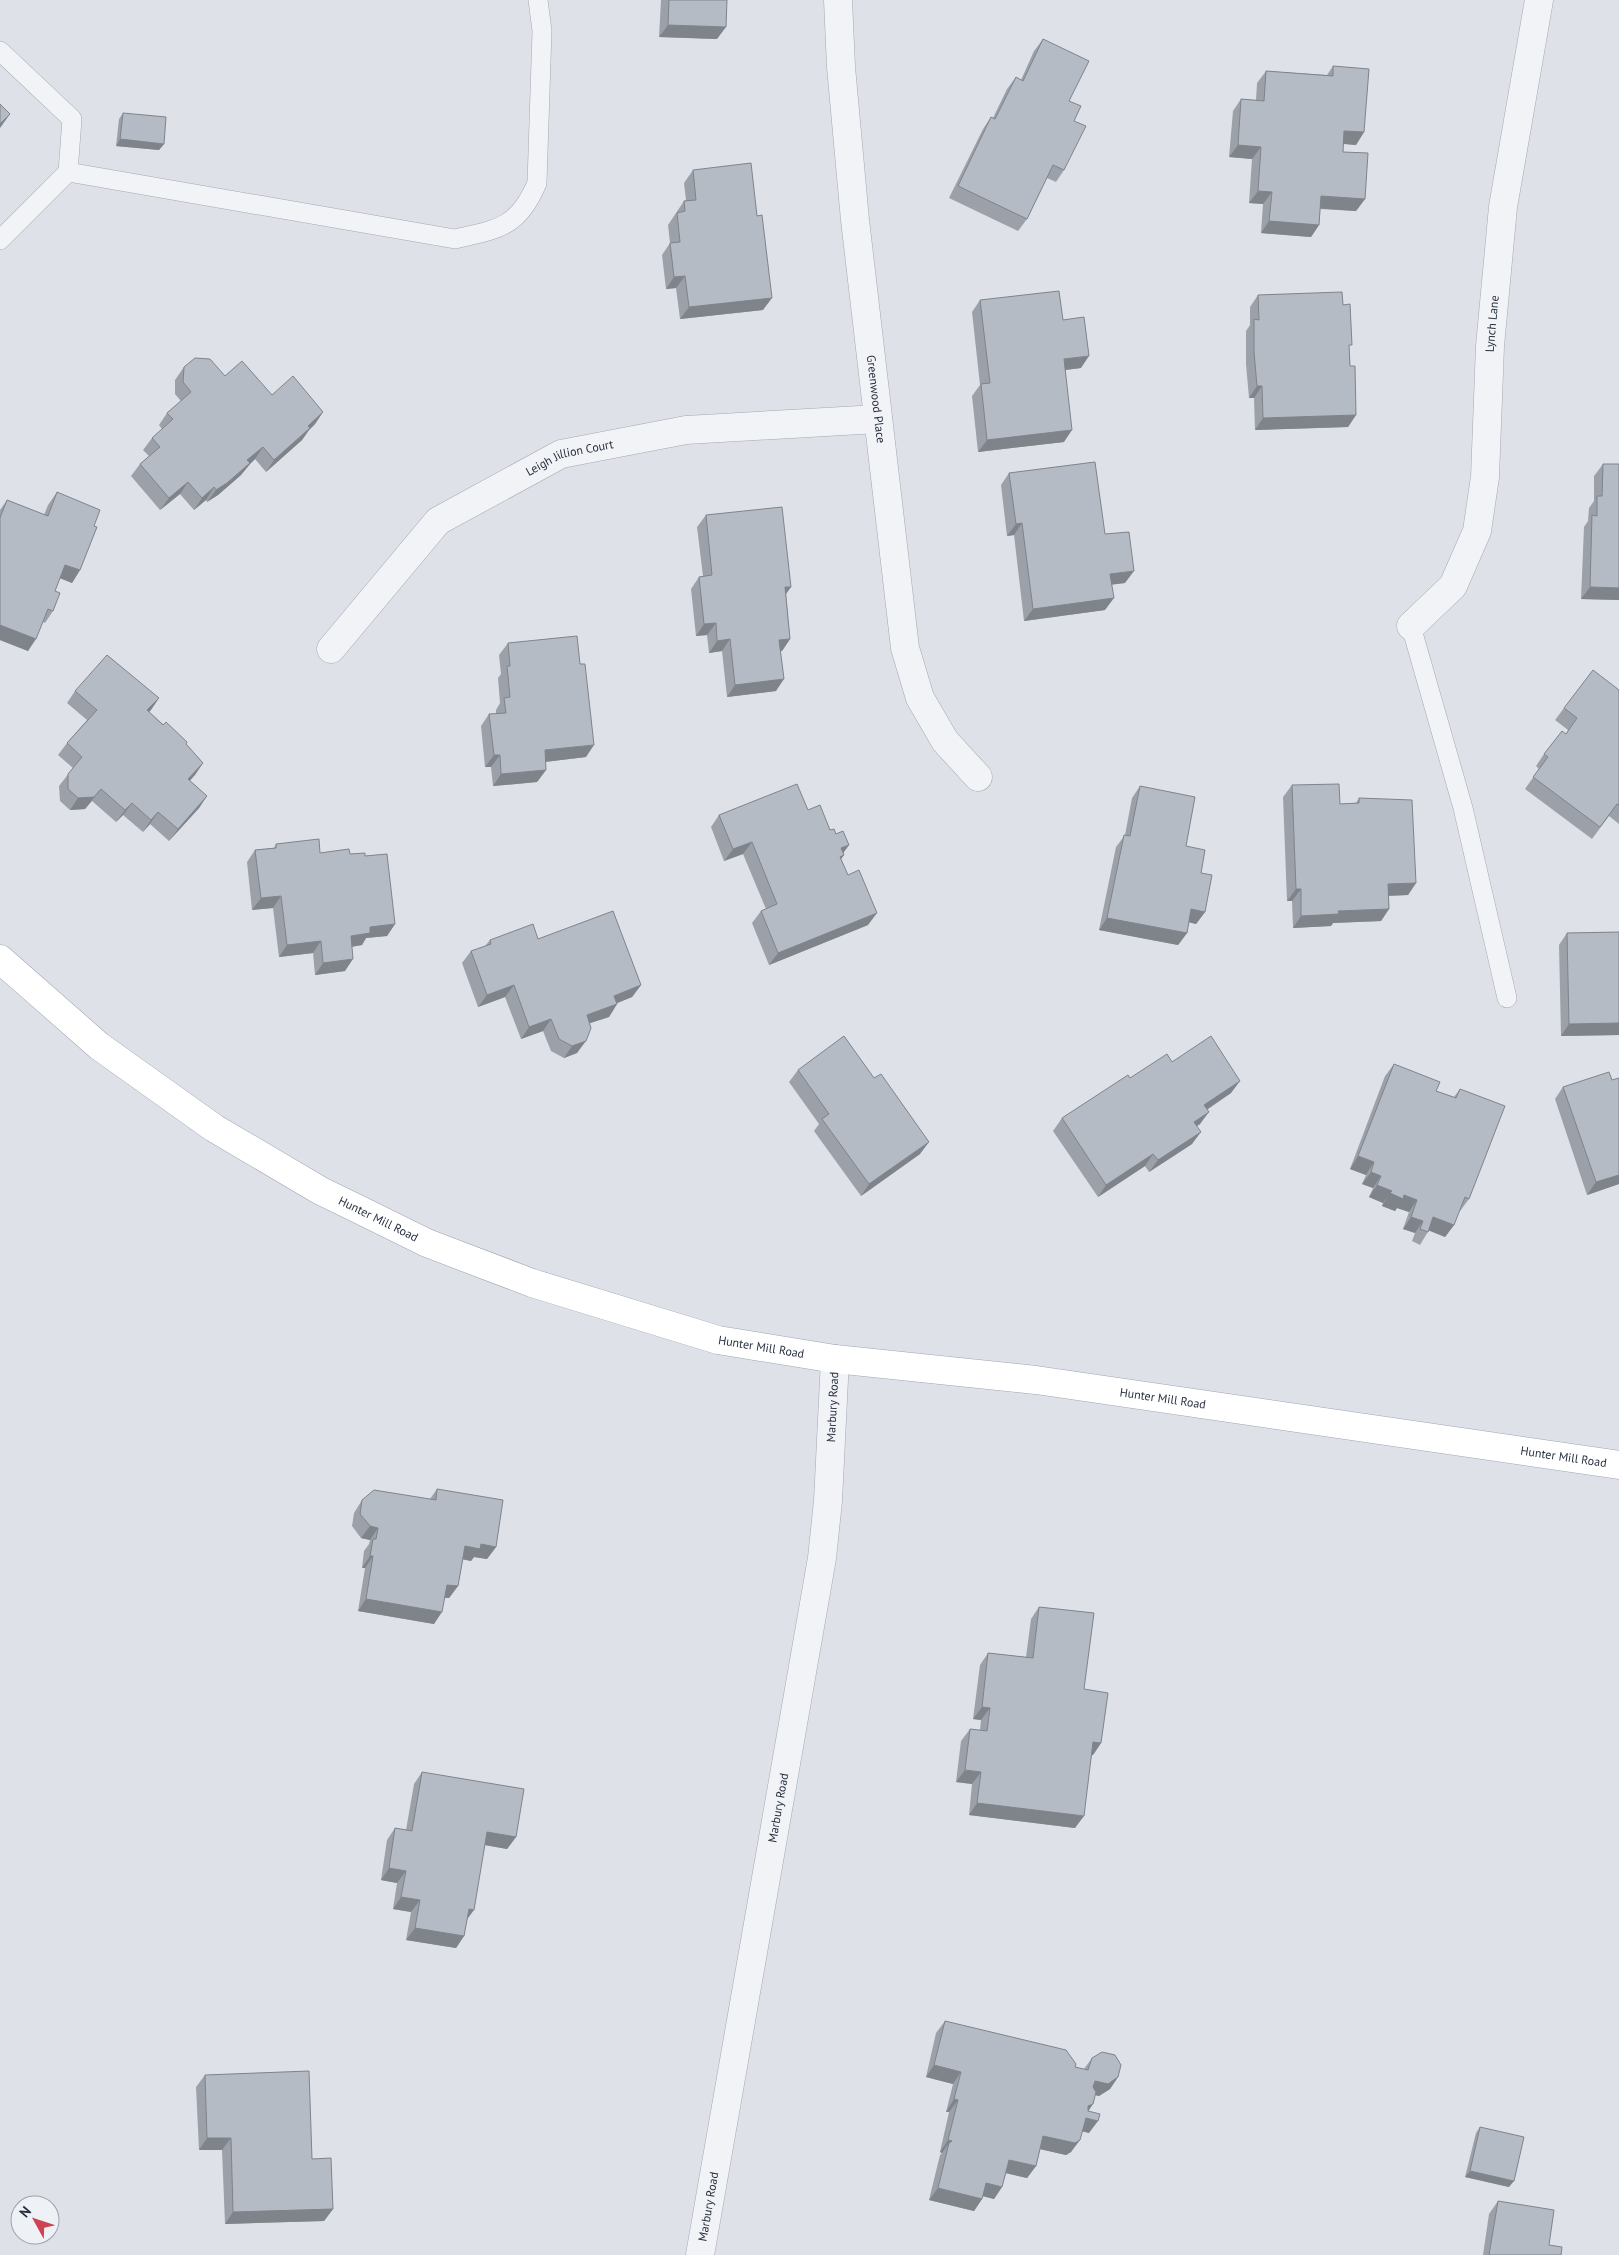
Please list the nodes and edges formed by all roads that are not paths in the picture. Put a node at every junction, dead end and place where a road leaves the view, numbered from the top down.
1 (538, 0) edge
2 (838, 0) edge
3 (1539, 0) edge
4 (0, 51) edge
5 (68, 172) junction
6 (0, 240) edge
7 (878, 418) junction
8 (1411, 626) joint
9 (332, 649) dead end
10 (978, 778) dead end
11 (0, 959) edge
12 (1507, 998) dead end
13 (835, 1359) junction
14 (1619, 1465) edge
15 (700, 2255) edge

1 - 5 lane
2 - 7 street, Greenwood Place
3 - 8 street, Lynch Lane
4 - 5 lane
5 - 6 lane
7 - 9 street, Leigh Jillion Court
7 - 10 street, Greenwood Place
8 - 12 lane
11 - 13 main road, Hunter Mill Road
13 - 14 main road, Hunter Mill Road
13 - 15 street, Marbury Road

